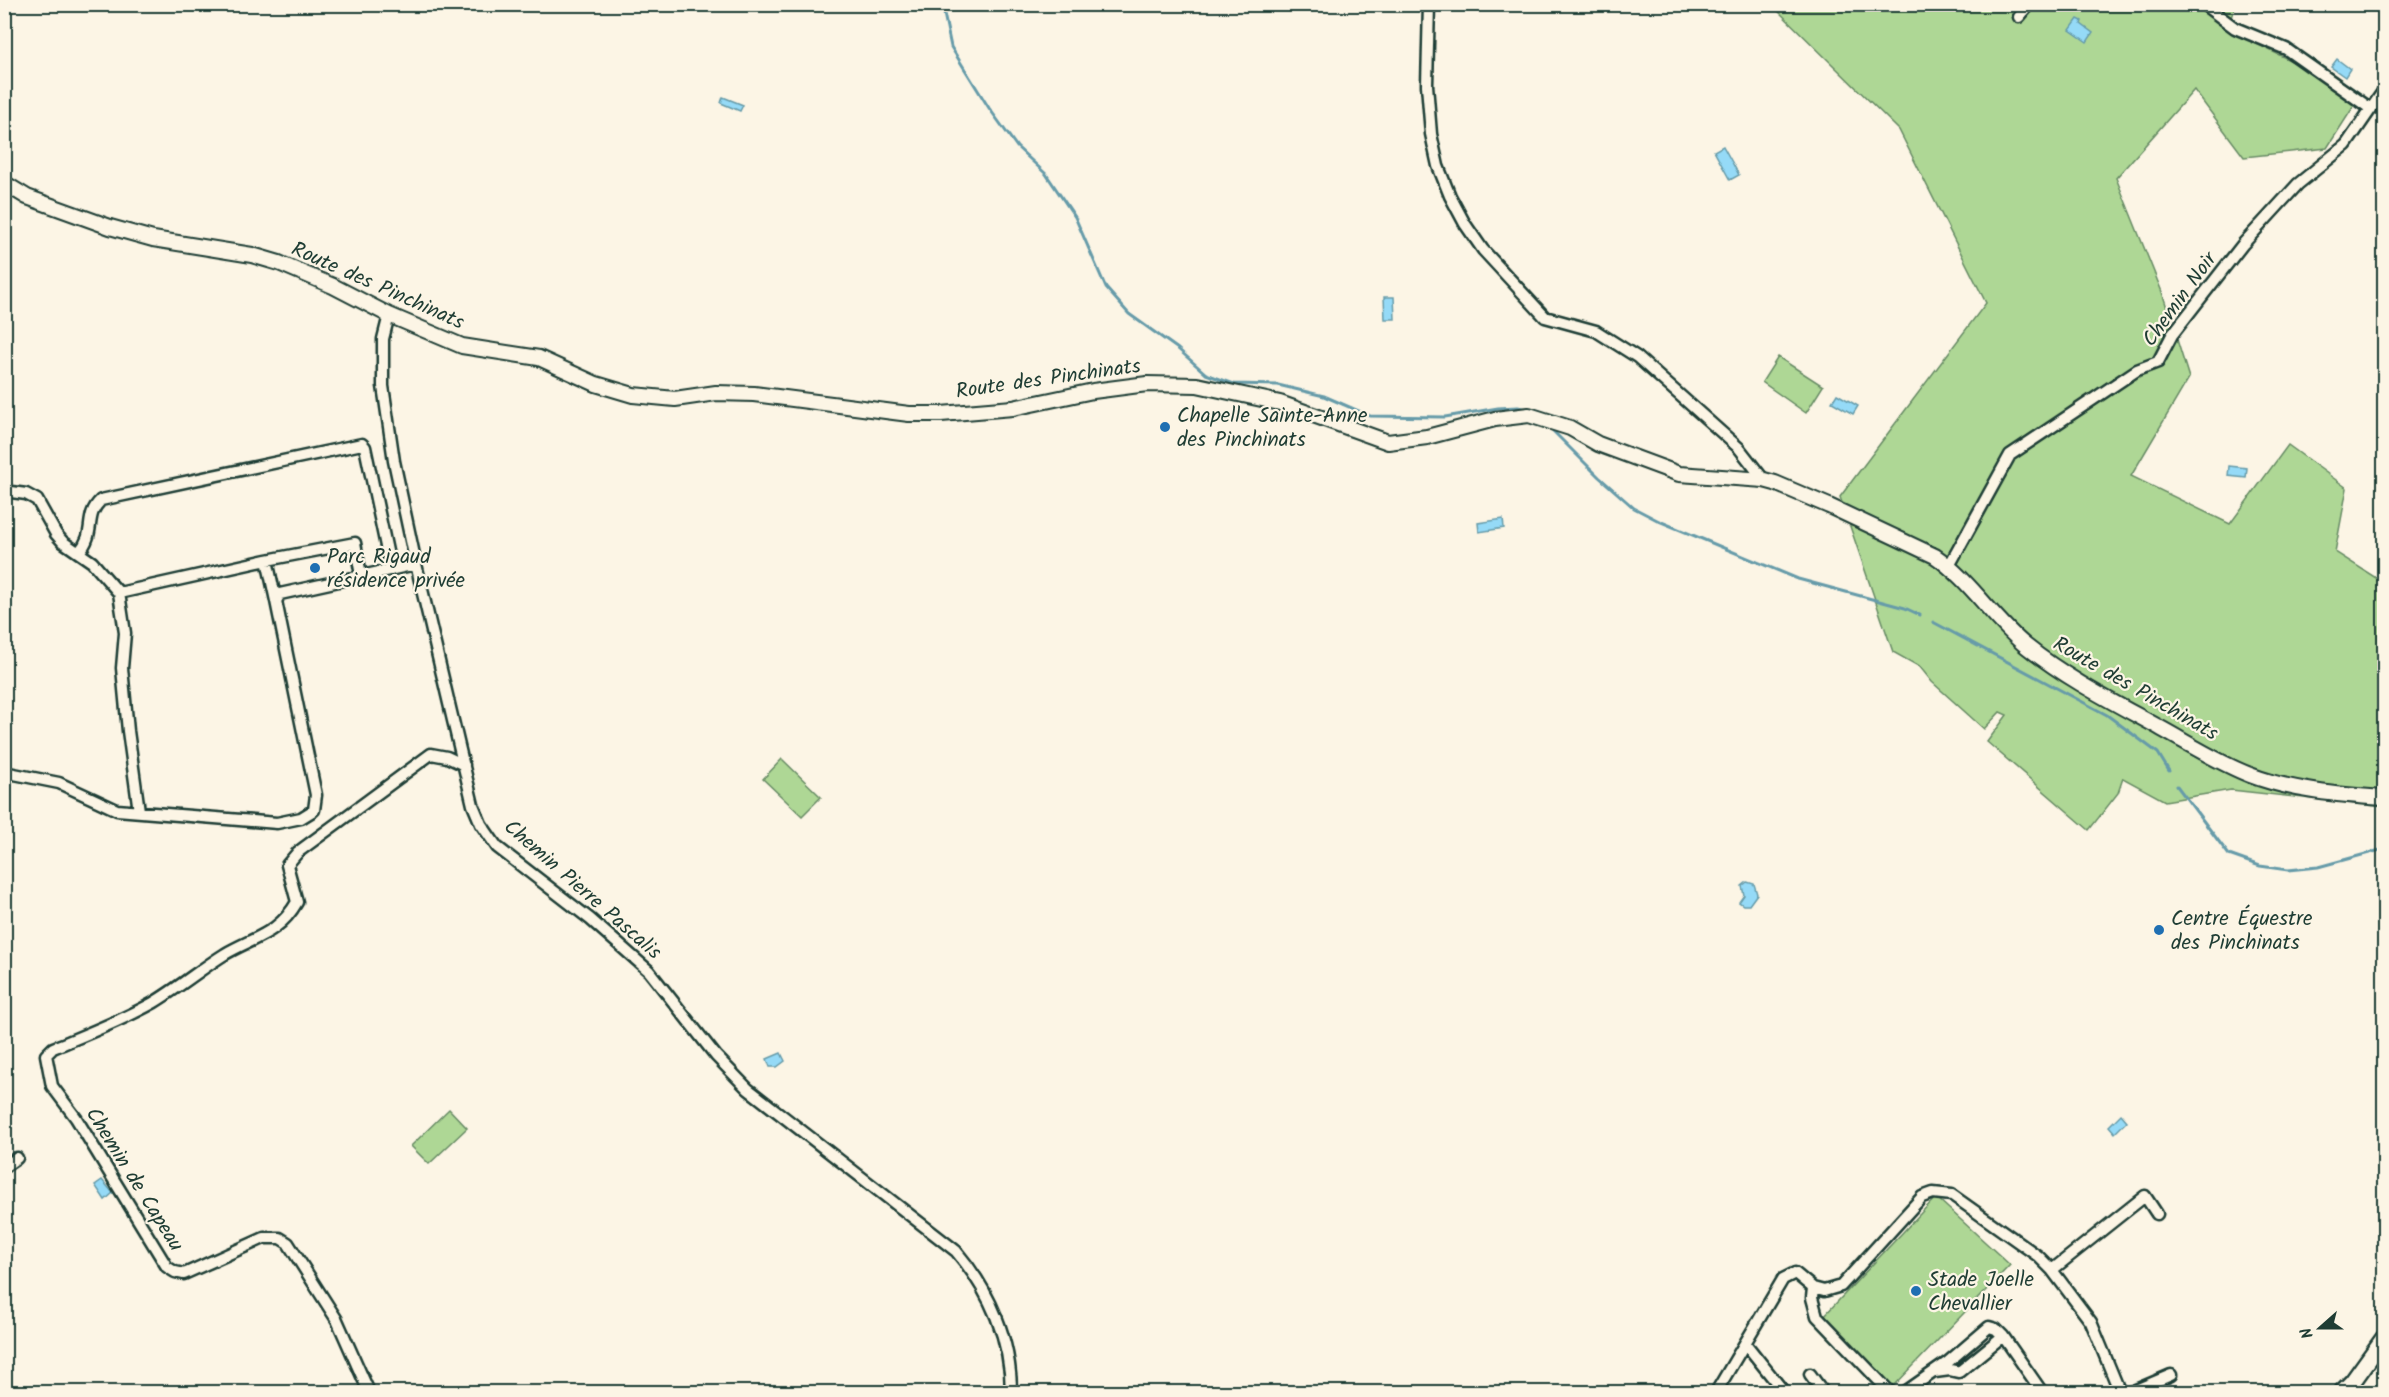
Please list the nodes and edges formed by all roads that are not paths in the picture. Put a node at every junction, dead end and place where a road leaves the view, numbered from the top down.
1 (1429, 4) edge
2 (2030, 4) edge
3 (2204, 4) edge
4 (2019, 17) dead end
5 (2385, 90) edge
6 (2371, 110) junction
7 (4, 183) edge
8 (389, 315) junction
9 (1764, 480) junction
10 (4, 491) edge
11 (79, 552) junction
12 (267, 560) junction
13 (416, 564) junction
14 (1949, 566) junction
15 (391, 570) junction
16 (361, 575) junction
17 (119, 593) junction
18 (276, 601) junction
19 (464, 765) junction
20 (4, 772) edge
21 (2385, 798) edge
22 (139, 811) junction
23 (16, 1158) dead end
24 (4, 1167) edge
25 (2157, 1214) dead end
26 (2052, 1270) junction
27 (1814, 1288) junction
28 (2003, 1336) junction
29 (2385, 1338) edge
30 (1745, 1343) junction
31 (1932, 1373) junction
32 (1810, 1374) dead end
33 (2171, 1375) dead end
34 (369, 1392) edge
35 (1011, 1392) edge
36 (1716, 1392) edge
37 (1784, 1392) edge
38 (1823, 1392) edge
39 (1890, 1392) edge
40 (1905, 1392) edge
41 (2042, 1392) edge
42 (2123, 1392) edge
43 (2132, 1392) edge
44 (2342, 1392) edge

1 - 9 street
2 - 4 street
3 - 6 street
5 - 6 street, Chemin Noir
6 - 14 street, Chemin Noir
7 - 8 street, Route des Pinchinats
8 - 9 street, Route des Pinchinats
8 - 13 street, Chemin Pierre Pascalis
9 - 14 street, Route des Pinchinats
10 - 11 street
11 - 15 street
11 - 17 street
12 - 16 street
12 - 17 street
12 - 18 street
13 - 15 street
13 - 19 street, Chemin Pierre Pascalis
14 - 21 street, Route des Pinchinats
15 - 16 street
16 - 18 street
17 - 22 street
18 - 22 street
19 - 34 street, Chemin de Capeau
19 - 35 street, Chemin Pierre Pascalis
20 - 22 street
23 - 24 street
25 - 26 street
26 - 27 street
26 - 42 street
27 - 30 street
27 - 39 street
28 - 31 street
28 - 31 street
28 - 41 street
29 - 44 main road
30 - 36 street
30 - 37 street
31 - 40 street
32 - 38 street
33 - 43 street

